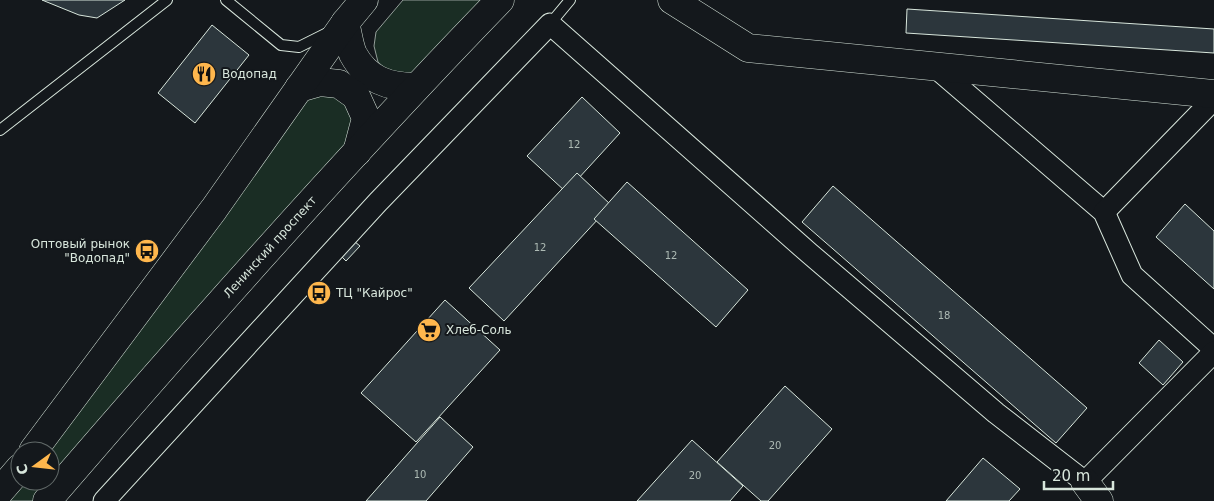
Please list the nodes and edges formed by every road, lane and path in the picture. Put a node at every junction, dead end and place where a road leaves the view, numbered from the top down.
1 (167, 0) edge
2 (226, 0) edge
3 (364, 0) edge
4 (500, 0) edge
5 (570, 0) edge
6 (672, 0) edge
7 (345, 23) junction
8 (550, 24) junction
9 (934, 66) junction
10 (416, 87) junction
11 (299, 88) junction
12 (1214, 94) edge
13 (1214, 99) edge
14 (0, 130) edge
15 (357, 152) junction
16 (1104, 212) junction
17 (1214, 350) edge
18 (40, 441) edge
19 (10, 480) edge
20 (0, 491) edge
21 (1092, 491) edge
22 (47, 501) edge
23 (104, 501) edge

1 - 14 lane
2 - 7 lane
3 - 7 main road
4 - 10 main road, Ленинский проспект
5 - 8 lane
6 - 9 main road
7 - 10 main road
7 - 11 main road
8 - 21 street
8 - 23 street
9 - 12 main road
9 - 16 street
10 - 15 main road, Ленинский проспект
11 - 15 main road
11 - 18 main road
13 - 16 street
15 - 22 main road, Ленинский проспект
16 - 17 street
17 - 21 street
19 - 20 main road

